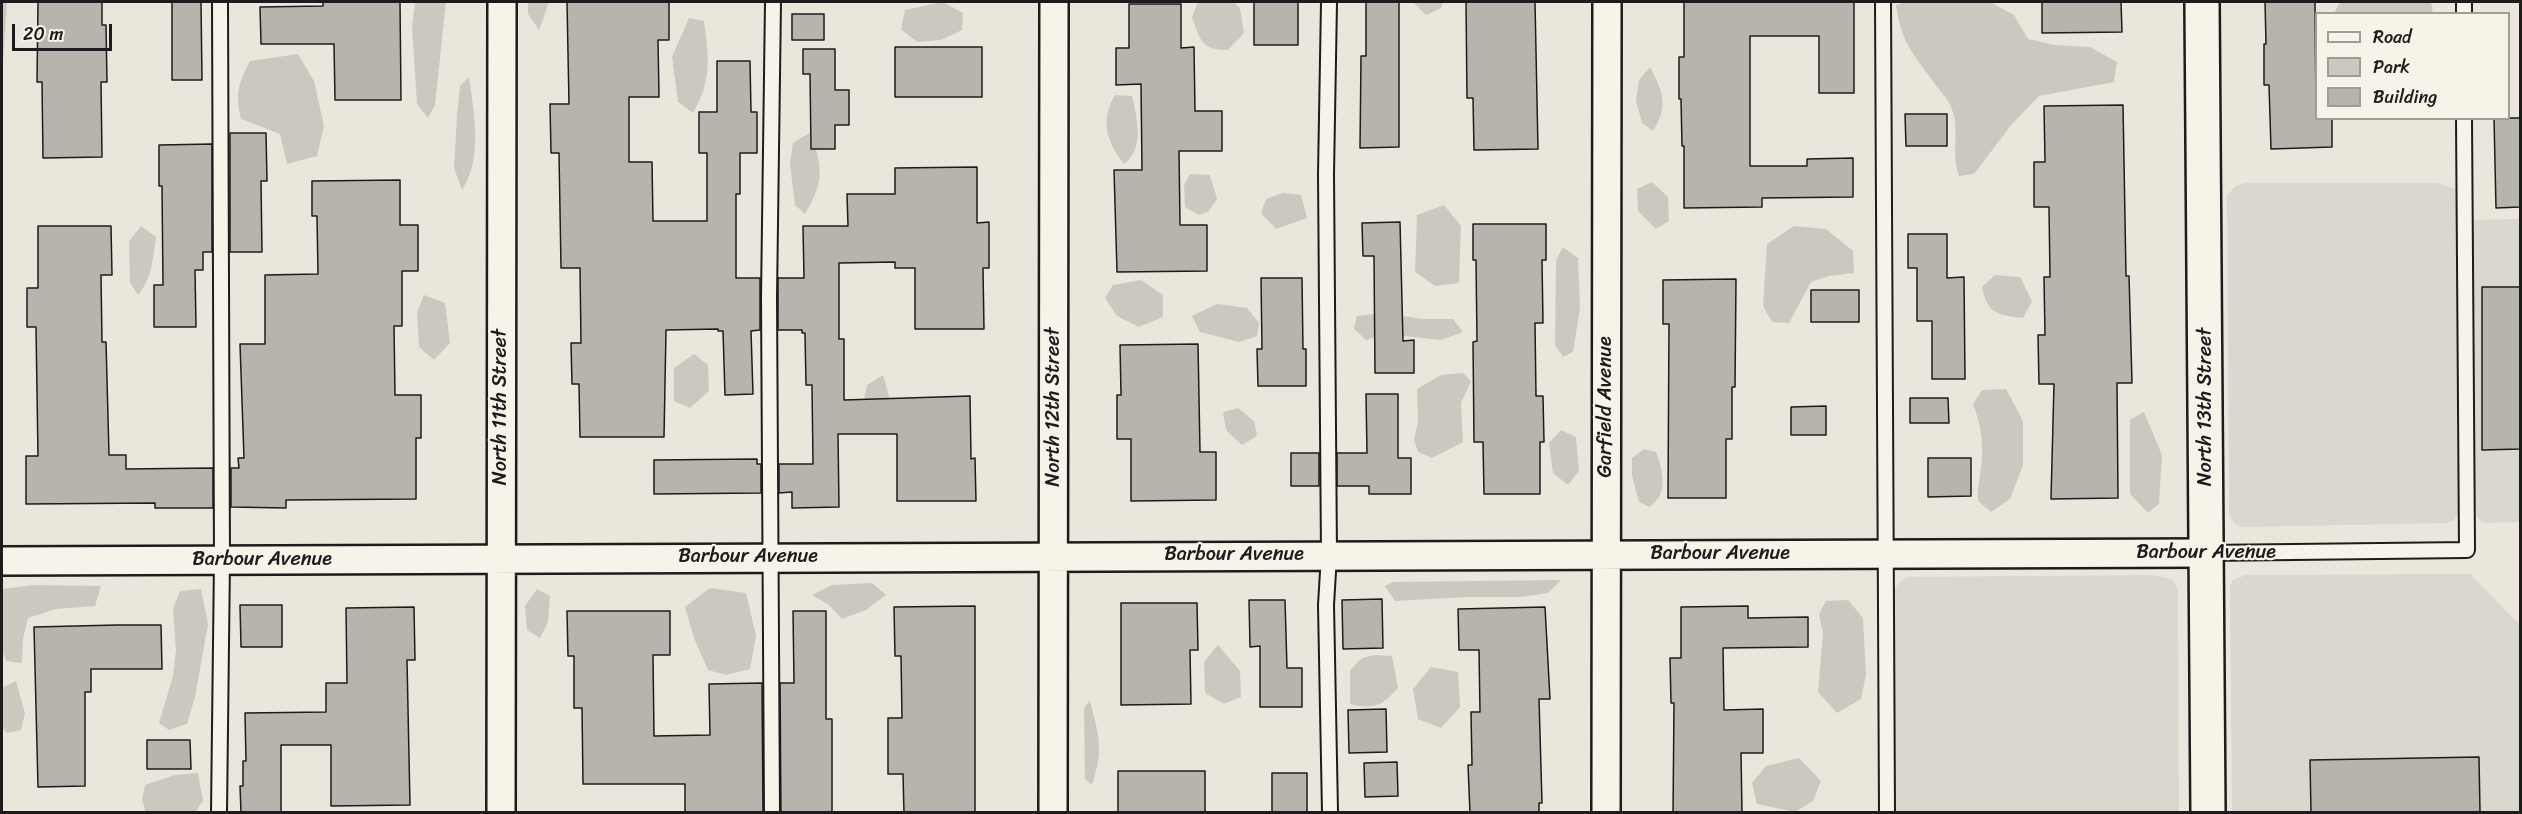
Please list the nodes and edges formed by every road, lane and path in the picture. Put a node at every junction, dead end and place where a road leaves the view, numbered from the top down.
1 (220, 2) edge
2 (502, 2) edge
3 (773, 2) edge
4 (1053, 2) edge
5 (1329, 2) edge
6 (1606, 2) edge
7 (1882, 2) edge
8 (2202, 2) edge
9 (2464, 120) edge
10 (2206, 553) junction
11 (1606, 554) junction
12 (1884, 554) junction
13 (1053, 555) junction
14 (1329, 555) junction
15 (772, 557) junction
16 (501, 559) junction
17 (222, 560) junction
18 (2, 561) edge
19 (219, 813) edge
20 (501, 813) edge
21 (772, 813) edge
22 (1053, 813) edge
23 (1330, 813) edge
24 (1606, 813) edge
25 (1887, 813) edge
26 (2208, 813) edge

1 - 17 lane
2 - 16 street, North 11th Street
3 - 15 lane
4 - 13 street, North 12th Street
5 - 14 lane
6 - 11 street, Garfield Avenue
7 - 12 lane
8 - 10 street, North 13th Street
9 - 10 lane, Barbour Avenue
10 - 12 street, Barbour Avenue
10 - 26 street, North 13th Street
11 - 12 street, Barbour Avenue
11 - 14 street, Barbour Avenue
11 - 24 street, Garfield Avenue
12 - 25 lane
13 - 14 street, Barbour Avenue
13 - 15 street, Barbour Avenue
13 - 22 street, North 12th Street
14 - 23 lane
15 - 16 street, Barbour Avenue
15 - 21 lane
16 - 17 street, Barbour Avenue
16 - 20 street, North 11th Street
17 - 18 street, Barbour Avenue
17 - 19 lane

